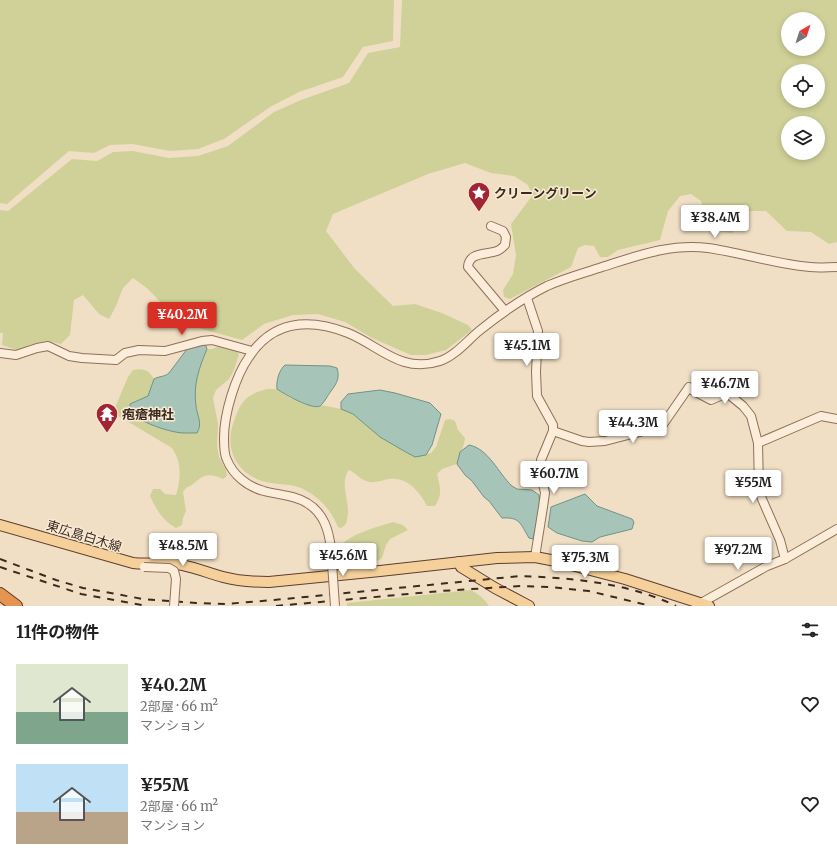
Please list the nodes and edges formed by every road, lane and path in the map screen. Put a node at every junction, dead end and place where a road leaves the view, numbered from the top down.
1 (491, 226) dead end
2 (837, 267) edge
3 (527, 298) junction
4 (505, 311) junction
5 (252, 351) junction
6 (0, 353) edge
7 (837, 419) edge
8 (553, 431) junction
9 (758, 443) junction
10 (0, 525) edge
11 (837, 529) edge
12 (535, 557) junction
13 (785, 559) junction
14 (459, 562) junction
15 (143, 566) junction
16 (0, 594) edge
17 (705, 605) edge
18 (16, 606) edge
19 (174, 606) edge
20 (335, 606) edge
21 (529, 606) edge

1 - 4 street
2 - 3 street
3 - 4 street
3 - 8 street
4 - 5 street
5 - 6 street
5 - 20 street, bridge
7 - 9 street
8 - 9 street
8 - 12 street
9 - 13 street
10 - 15 main road, 東広島白木線
11 - 13 street
12 - 14 main road, 東広島白木線
12 - 17 main road, 東広島白木線
13 - 17 street
14 - 15 main road, 東広島白木線
14 - 21 main road
15 - 19 street, bridge
16 - 18 highway

